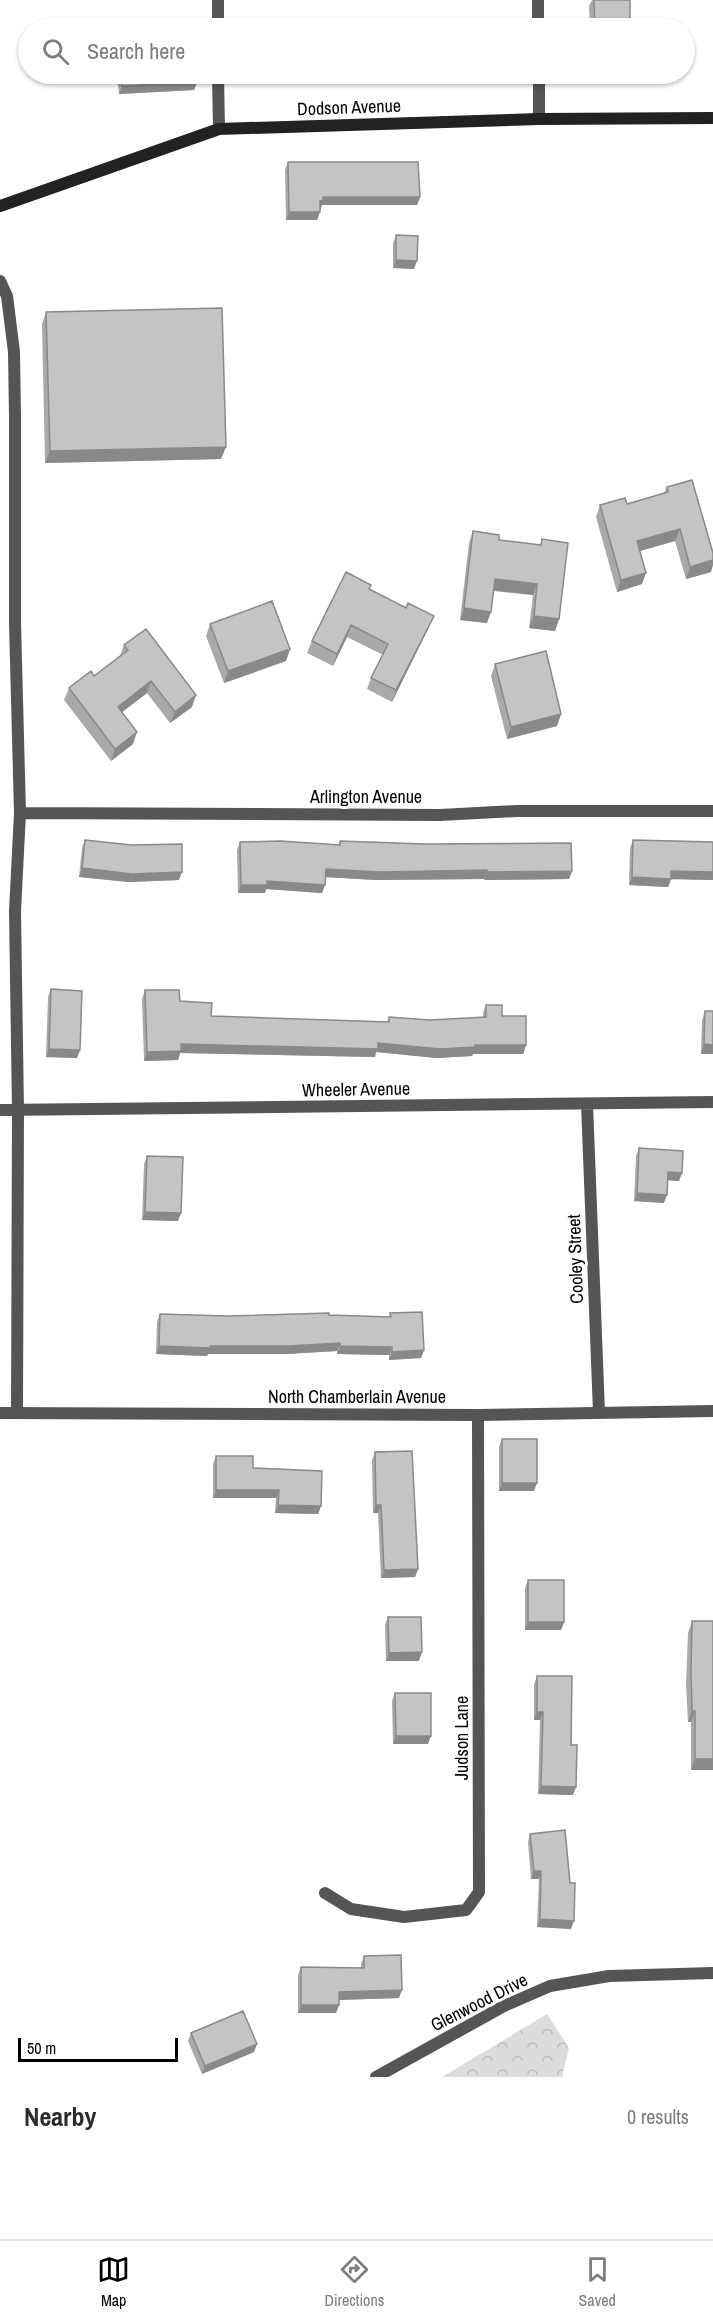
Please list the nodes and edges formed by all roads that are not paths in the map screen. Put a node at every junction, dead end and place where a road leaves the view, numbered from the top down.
1 (218, 0) edge
2 (538, 0) edge
3 (218, 18) edge
4 (538, 18) edge
5 (218, 84) edge
6 (539, 84) edge
7 (713, 118) edge
8 (539, 119) junction
9 (219, 129) junction
10 (0, 206) edge
11 (0, 281) edge
12 (713, 811) edge
13 (20, 813) junction
14 (713, 1102) edge
15 (587, 1104) junction
16 (0, 1110) edge
17 (18, 1110) junction
18 (713, 1411) edge
19 (17, 1412) junction
20 (599, 1412) junction
21 (0, 1413) edge
22 (478, 1415) junction
23 (325, 1893) dead end
24 (713, 1973) edge
25 (376, 2077) edge

1 - 3 street
2 - 4 street
5 - 9 street
6 - 8 street
7 - 8 main road, Dodson Avenue
8 - 9 main road, Dodson Avenue
9 - 10 main road, Dodson Avenue
11 - 13 street
12 - 13 street, Arlington Avenue
13 - 17 street
14 - 15 street, Wheeler Avenue
15 - 17 street, Wheeler Avenue
15 - 20 street, Cooley Street
16 - 17 street, Wheeler Avenue
17 - 19 street
18 - 20 street, North Chamberlain Avenue
19 - 21 street, North Chamberlain Avenue
19 - 22 street, North Chamberlain Avenue
20 - 22 street, North Chamberlain Avenue
22 - 23 street, Judson Lane
24 - 25 street, Glenwood Drive

